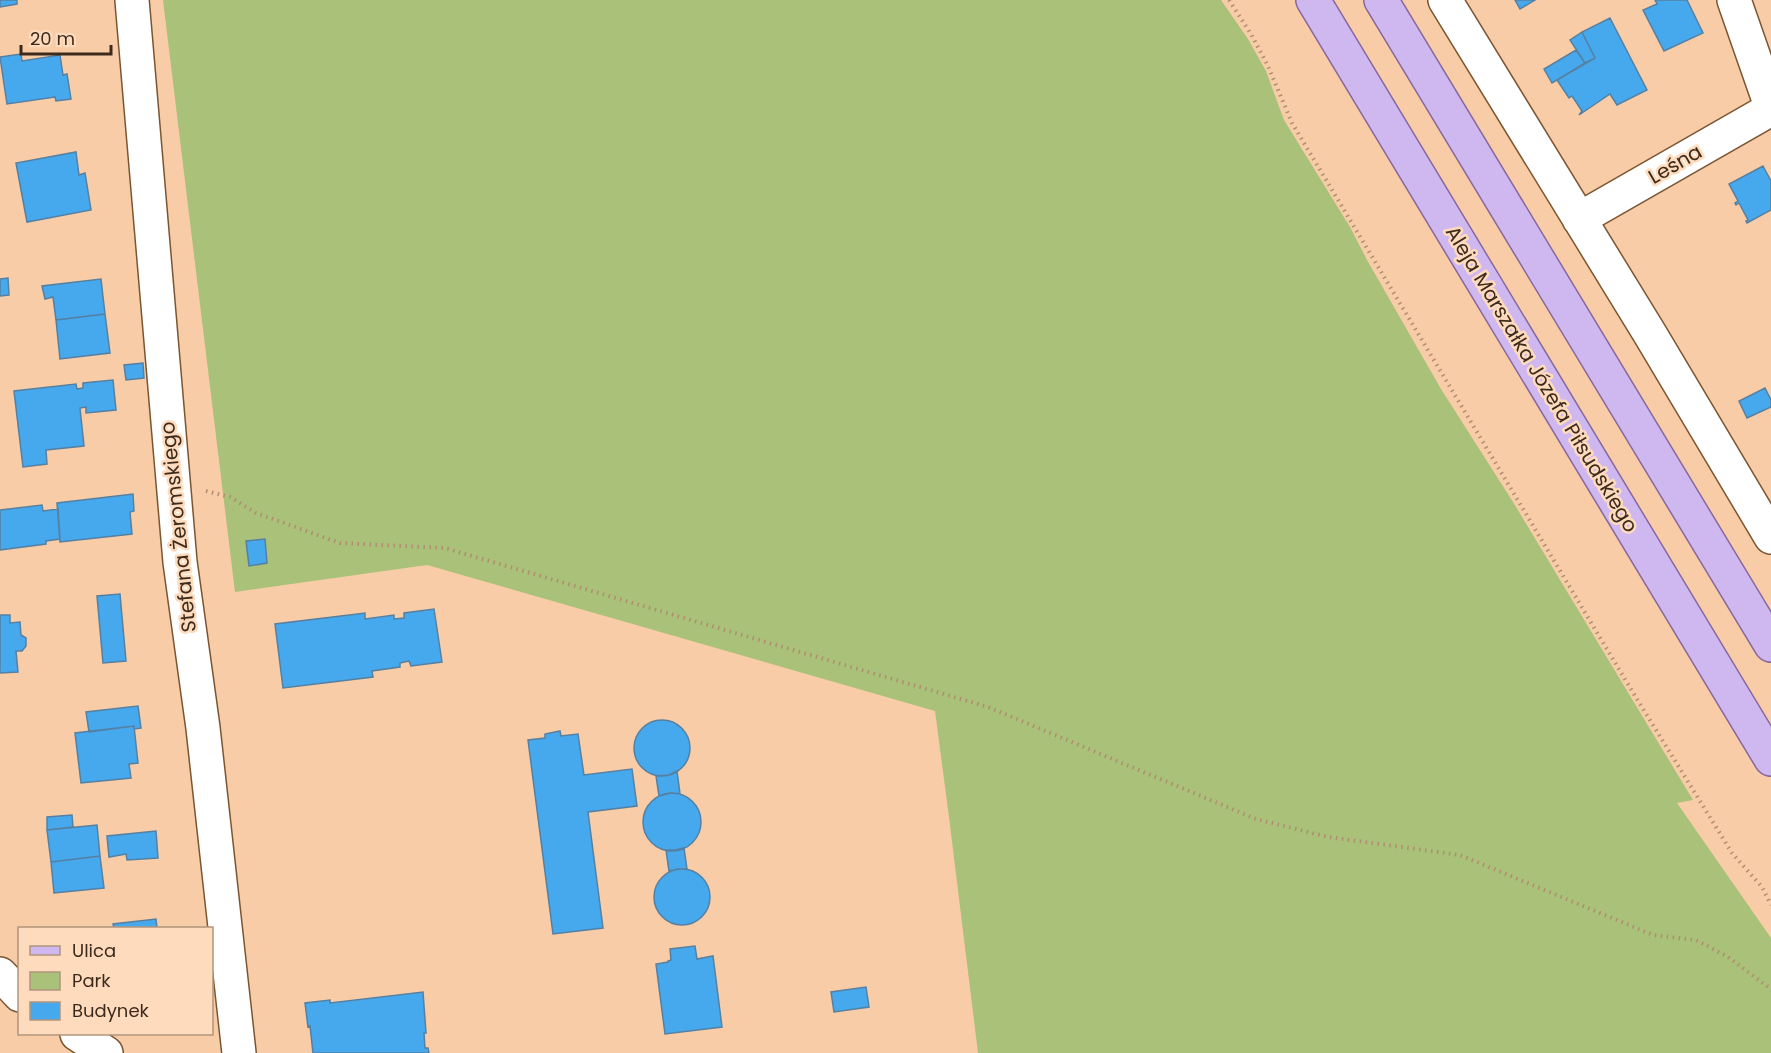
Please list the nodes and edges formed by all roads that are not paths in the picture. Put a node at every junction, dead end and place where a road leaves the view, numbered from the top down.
1 (132, 0) edge
2 (1313, 0) edge
3 (1381, 0) edge
4 (1445, 0) edge
5 (1734, 0) edge
6 (1771, 108) edge
7 (1579, 219) junction
8 (1771, 537) edge
9 (1771, 645) edge
10 (1771, 759) edge
11 (0, 974) edge
12 (18, 993) edge
13 (79, 1035) edge
14 (106, 1053) edge
15 (239, 1053) edge

1 - 15 street, Stefana Żeromskiego
2 - 10 main road, Aleja Marszałka Józefa Piłsudskiego
3 - 9 main road
4 - 7 street
5 - 6 street
6 - 7 street, Leśna
7 - 8 street
11 - 12 street
13 - 14 street

